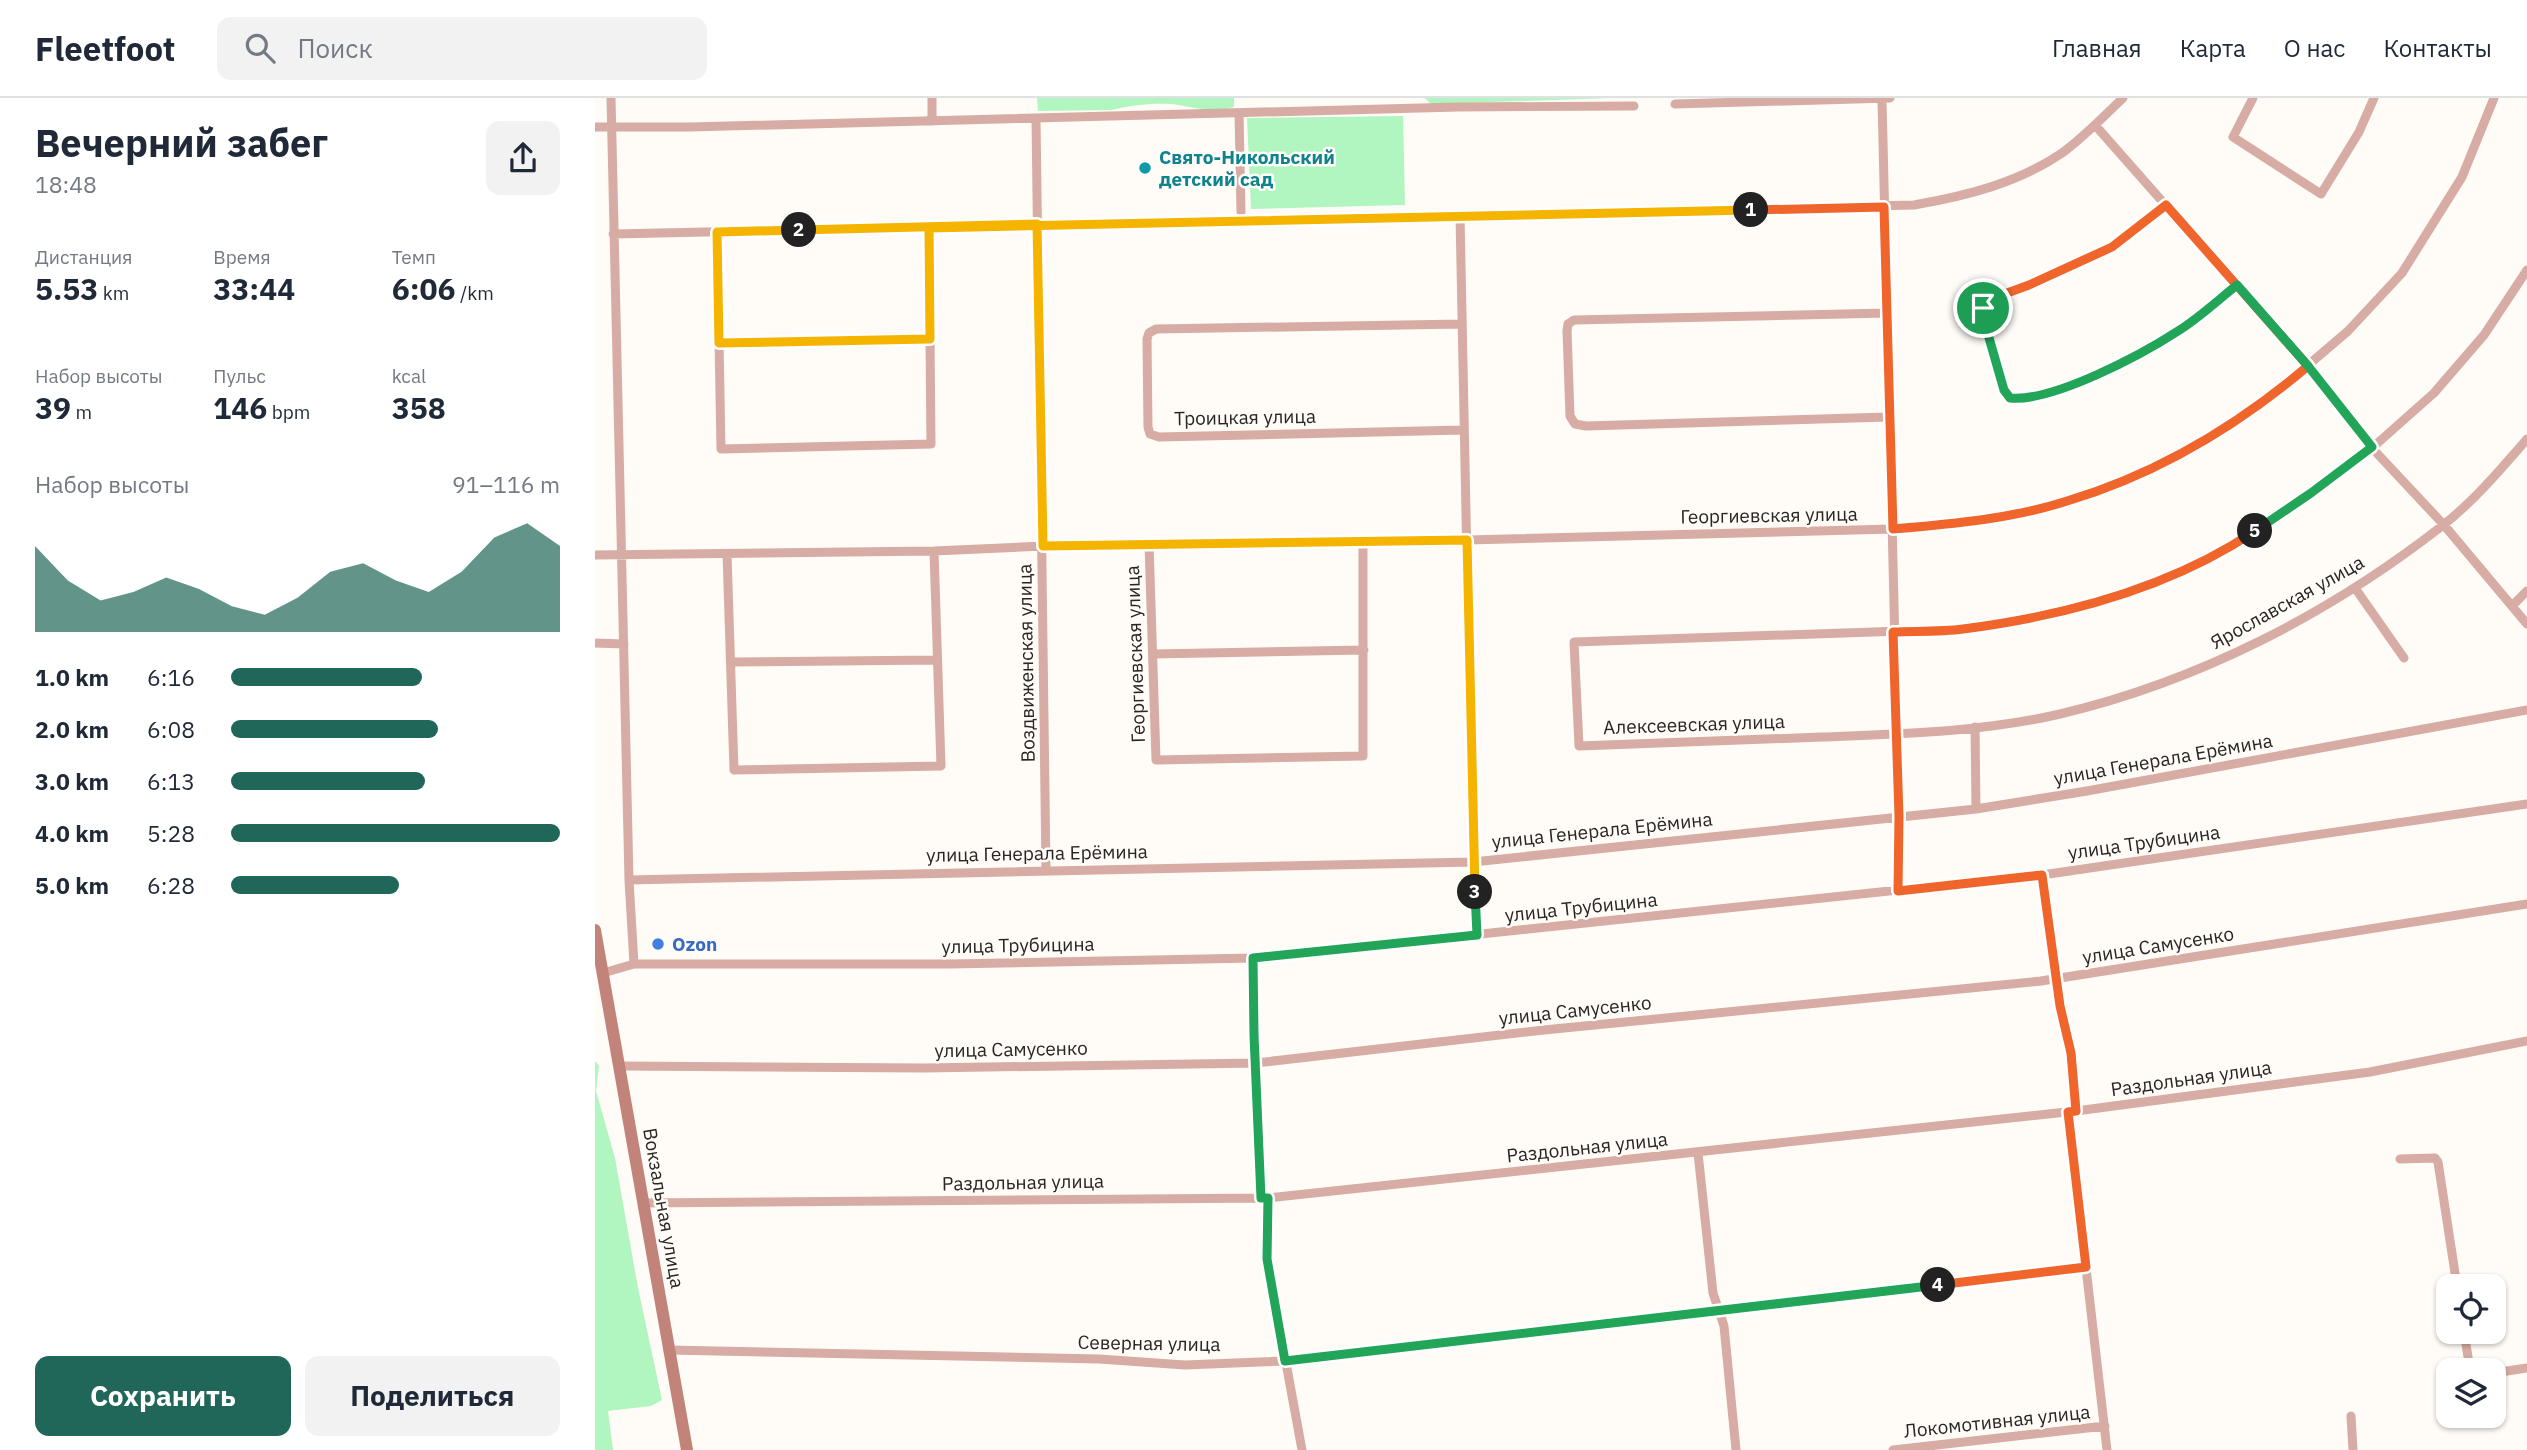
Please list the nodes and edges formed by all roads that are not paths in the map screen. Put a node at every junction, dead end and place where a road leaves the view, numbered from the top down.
1 (611, 98) edge
2 (932, 98) edge
3 (2123, 98) edge
4 (2253, 98) edge
5 (2374, 98) edge
6 (2494, 98) edge
7 (1886, 99) edge
8 (1675, 104) dead end
9 (1634, 106) dead end
10 (1239, 113) junction
11 (1035, 118) junction
12 (932, 121) junction
13 (2095, 125) junction
14 (595, 127) edge
15 (612, 127) junction
16 (2166, 205) junction
17 (1884, 207) junction
18 (1241, 212) dead end
19 (1460, 215) junction
20 (1037, 224) junction
21 (929, 228) junction
22 (717, 232) junction
23 (613, 234) junction
24 (2527, 270) edge
25 (2237, 285) junction
26 (1887, 313) junction
27 (1462, 324) junction
28 (930, 339) junction
29 (719, 343) junction
30 (2308, 366) junction
31 (1888, 418) junction
32 (1463, 430) junction
33 (2527, 439) edge
34 (2372, 447) junction
35 (2444, 525) junction
36 (1893, 529) junction
37 (1363, 540) junction
38 (1467, 540) junction
39 (1149, 544) junction
40 (1043, 546) junction
41 (934, 551) junction
42 (623, 554) junction
43 (727, 554) junction
44 (595, 555) edge
45 (2355, 588) junction
46 (2527, 591) edge
47 (2512, 606) junction
48 (2527, 624) edge
49 (1893, 632) junction
50 (595, 643) edge
51 (624, 644) junction
52 (1364, 650) junction
53 (1153, 654) junction
54 (2404, 658) dead end
55 (937, 660) junction
56 (730, 662) junction
57 (2527, 710) edge
58 (1975, 727) junction
59 (1897, 734) junction
60 (2527, 804) edge
61 (1976, 809) junction
62 (1899, 816) junction
63 (1473, 862) junction
64 (1046, 870) junction
65 (2042, 875) junction
66 (629, 880) junction
67 (1898, 891) junction
68 (2527, 904) edge
69 (595, 930) edge
70 (1477, 935) junction
71 (1253, 958) junction
72 (633, 964) junction
73 (603, 973) junction
74 (2057, 979) junction
75 (2527, 1041) edge
76 (1256, 1063) junction
77 (619, 1066) junction
78 (2072, 1111) junction
79 (1698, 1153) junction
80 (2400, 1159) dead end
81 (1265, 1198) junction
82 (643, 1203) junction
83 (2086, 1267) junction
84 (2455, 1274) edge
85 (1718, 1312) junction
86 (669, 1350) junction
87 (1285, 1361) junction
88 (2527, 1368) edge
89 (2506, 1371) edge
90 (2350, 1416) dead end
91 (2105, 1426) junction
92 (687, 1450) edge
93 (1302, 1450) edge
94 (1736, 1450) edge
95 (1893, 1450) edge
96 (2107, 1450) edge
97 (2353, 1450) edge

1 - 15 street
2 - 12 street
3 - 13 street
4 - 5 street
6 - 30 street, Георгиевская улица
7 - 8 street
7 - 17 street
9 - 10 street
10 - 11 street
10 - 18 street
11 - 12 street
11 - 20 street, Воздвиженская улица
12 - 15 street
13 - 16 street
13 - 17 street
14 - 15 street
15 - 23 street
16 - 25 street
16 - 25 street
17 - 19 street
17 - 26 street
19 - 20 street
19 - 27 street
20 - 21 street
20 - 40 street, Воздвиженская улица
21 - 22 street
21 - 28 street
22 - 23 street
22 - 29 street
23 - 42 street
24 - 34 street
25 - 30 street
26 - 31 street
26 - 31 street
27 - 32 street
27 - 32 street, Троицкая улица
28 - 29 street
28 - 29 street
30 - 34 street
30 - 36 street, Георгиевская улица
31 - 36 street
32 - 38 street
33 - 35 street, Ярославская улица
34 - 35 street
34 - 49 street
35 - 45 street, Ярославская улица
35 - 47 street
36 - 38 street, Георгиевская улица
36 - 49 street
37 - 38 street, Георгиевская улица
37 - 39 street, Георгиевская улица
37 - 52 street, Георгиевская улица
38 - 63 street
39 - 40 street, Георгиевская улица
39 - 53 street, Георгиевская улица
40 - 41 street, Георгиевская улица
40 - 64 street, Воздвиженская улица
41 - 43 street, Георгиевская улица
41 - 55 street
42 - 43 street, Георгиевская улица
42 - 44 street, Георгиевская улица
42 - 51 street
43 - 56 street
45 - 54 street
45 - 58 street, Ярославская улица
46 - 47 street
47 - 48 street
49 - 59 street
49 - 59 street, Алексеевская улица
50 - 51 street
51 - 66 street
52 - 53 street
52 - 53 street, Георгиевская улица
55 - 56 street
55 - 56 street
57 - 61 street, улица Генерала Ерёмина
58 - 59 street, Ярославская улица
58 - 61 street
59 - 62 street
60 - 65 street, улица Трубицина
61 - 62 street, улица Генерала Ерёмина
62 - 63 street, улица Генерала Ерёмина
62 - 67 street
63 - 64 street, улица Генерала Ерёмина
63 - 70 street
64 - 66 street, улица Генерала Ерёмина
65 - 67 street, улица Трубицина
65 - 74 street
66 - 72 street
67 - 70 street, улица Трубицина
68 - 74 street, улица Самусенко
69 - 73 main road, Вокзальная улица
70 - 71 street, улица Трубицина
71 - 72 street, улица Трубицина
71 - 76 street
72 - 73 street
73 - 77 main road, Вокзальная улица
74 - 76 street, улица Самусенко
74 - 78 street
75 - 78 street, Раздольная улица
76 - 77 street, улица Самусенко
76 - 81 street
77 - 82 main road, Вокзальная улица
78 - 79 street, Раздольная улица
78 - 83 street
79 - 81 street, Раздольная улица
79 - 85 street
80 - 84 street
81 - 82 street, Раздольная улица
81 - 87 street
82 - 86 main road, Вокзальная улица
83 - 85 street, Северная улица
83 - 91 street
85 - 87 street, Северная улица
85 - 94 street
86 - 87 street, Северная улица
86 - 92 main road, Вокзальная улица
87 - 93 street
88 - 89 street
90 - 97 street
91 - 95 street, Локомотивная улица
91 - 96 street

